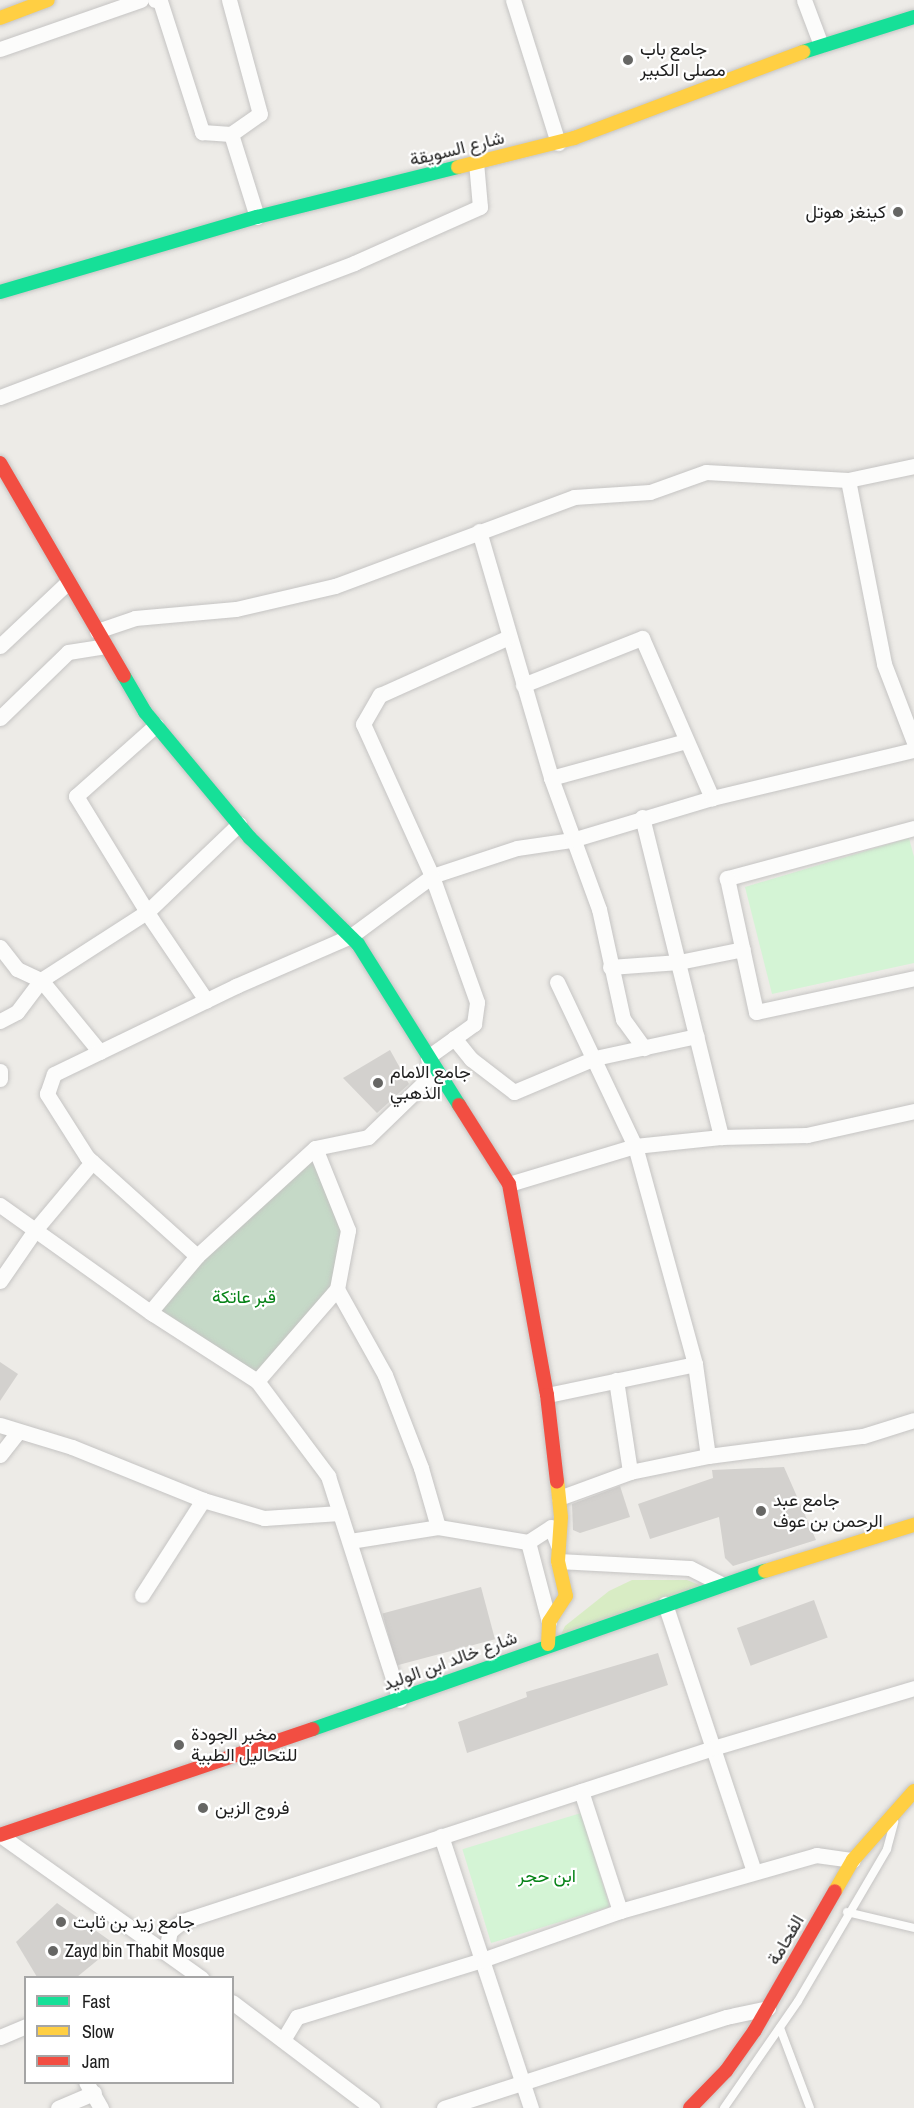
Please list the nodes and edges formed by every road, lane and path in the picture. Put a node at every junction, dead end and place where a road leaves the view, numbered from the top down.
1 (48, 0) edge
2 (141, 0) edge
3 (156, 0) edge
4 (230, 0) edge
5 (513, 0) edge
6 (804, 0) edge
7 (914, 16) edge
8 (0, 18) edge
9 (821, 45) junction
10 (0, 49) edge
11 (231, 134) junction
12 (558, 143) junction
13 (476, 162) junction
14 (257, 217) junction
15 (0, 292) edge
16 (0, 397) edge
17 (0, 463) edge
18 (914, 466) edge
19 (848, 480) junction
20 (479, 531) junction
21 (68, 582) junction
22 (97, 631) junction
23 (507, 638) junction
24 (0, 646) edge
25 (106, 646) junction
26 (523, 685) junction
27 (0, 718) edge
28 (156, 725) junction
29 (686, 741) junction
30 (914, 742) edge
31 (914, 750) edge
32 (551, 778) junction
33 (712, 798) junction
34 (642, 817) junction
35 (239, 824) junction
36 (914, 828) edge
37 (572, 840) junction
38 (432, 876) junction
39 (148, 910) junction
40 (351, 936) junction
41 (0, 947) edge
42 (742, 949) junction
43 (679, 962) junction
44 (610, 967) junction
45 (914, 978) edge
46 (41, 980) junction
47 (557, 982) dead end
48 (206, 1000) junction
49 (0, 1021) edge
50 (697, 1036) junction
51 (454, 1038) junction
52 (644, 1048) junction
53 (100, 1052) junction
54 (428, 1057) junction
55 (595, 1058) junction
56 (0, 1071) edge
57 (0, 1079) edge
58 (914, 1111) edge
59 (721, 1137) junction
60 (635, 1146) junction
61 (315, 1148) junction
62 (92, 1162) junction
63 (509, 1184) junction
64 (0, 1205) edge
65 (35, 1230) junction
66 (197, 1256) junction
67 (0, 1281) edge
68 (337, 1289) junction
69 (150, 1312) junction
70 (695, 1364) junction
71 (616, 1380) junction
72 (256, 1381) junction
73 (546, 1395) junction
74 (914, 1420) edge
75 (0, 1425) edge
76 (18, 1432) junction
77 (0, 1455) edge
78 (708, 1456) junction
79 (630, 1472) junction
80 (559, 1498) junction
81 (203, 1500) junction
82 (339, 1514) junction
83 (914, 1525) edge
84 (438, 1527) junction
85 (350, 1541) junction
86 (528, 1542) junction
87 (558, 1545) junction
88 (558, 1561) junction
89 (722, 1584) junction
90 (142, 1595) dead end
91 (665, 1604) junction
92 (549, 1622) junction
93 (548, 1644) junction
94 (914, 1688) edge
95 (400, 1700) junction
96 (713, 1748) junction
97 (581, 1791) junction
98 (914, 1791) edge
99 (895, 1811) junction
100 (0, 1835) edge
101 (441, 1836) junction
102 (853, 1860) junction
103 (754, 1872) junction
104 (620, 1911) junction
105 (847, 1912) junction
106 (914, 1928) edge
107 (166, 1951) junction
108 (482, 1960) junction
109 (200, 1976) edge
110 (234, 2003) edge
111 (768, 2008) junction
112 (24, 2027) edge
113 (780, 2028) junction
114 (0, 2037) edge
115 (283, 2040) junction
116 (524, 2082) junction
117 (90, 2088) edge
118 (709, 2090) junction
119 (58, 2108) edge
120 (101, 2108) edge
121 (372, 2108) edge
122 (444, 2108) edge
123 (531, 2108) edge
124 (690, 2108) edge
125 (705, 2108) edge
126 (724, 2108) edge
127 (810, 2108) edge

1 - 8 street
2 - 10 street
3 - 11 street
4 - 11 street
5 - 12 street
6 - 9 street
7 - 9 street, شارع السويقة
9 - 12 street, شارع السويقة
11 - 14 street
12 - 13 street, شارع السويقة
13 - 14 street, شارع السويقة
13 - 16 street
14 - 15 street, شارع السويقة
17 - 21 street
18 - 19 street
19 - 20 street
19 - 30 street
20 - 22 street
20 - 23 street
21 - 22 street
21 - 24 street
22 - 25 street
23 - 26 street
23 - 38 street
25 - 27 street
25 - 28 street
26 - 29 street
26 - 32 street
28 - 35 street
28 - 39 street
29 - 32 street
29 - 33 street
31 - 33 street
32 - 37 street
33 - 34 street
34 - 37 street
34 - 43 street
35 - 39 street
35 - 40 street
36 - 42 street
37 - 38 street
37 - 44 street
38 - 40 street
38 - 51 street
39 - 46 street
39 - 48 street
40 - 48 street
40 - 54 street
41 - 46 street
42 - 43 street
42 - 45 street
43 - 44 street
43 - 50 street
44 - 52 street
46 - 49 street
46 - 53 street
47 - 55 street
48 - 53 street
50 - 52 street
50 - 59 street
51 - 54 street
51 - 55 street
52 - 55 street
53 - 62 street
54 - 61 street
54 - 63 street
55 - 60 street
56 - 57 street
58 - 59 street
59 - 60 street
60 - 63 street
60 - 70 street
61 - 66 street
61 - 68 street
62 - 65 street
62 - 66 street
63 - 73 street
64 - 65 street
65 - 67 street
65 - 69 street
66 - 69 street
68 - 72 street
68 - 84 street
69 - 72 street
70 - 71 street
70 - 78 street
71 - 73 street
71 - 79 street
72 - 82 street
73 - 80 street
74 - 78 street
75 - 76 street
76 - 77 street
76 - 81 street
78 - 79 street
79 - 80 street
80 - 87 street
81 - 82 street
81 - 90 street
82 - 85 street
83 - 89 street, شارع خالد ابن الوليد
84 - 85 street
84 - 86 street
85 - 95 street
86 - 87 street
86 - 92 street
87 - 88 street
88 - 89 street
88 - 92 street
89 - 91 street, شارع خالد ابن الوليد
91 - 93 street, شارع خالد ابن الوليد
91 - 96 street
92 - 93 street
93 - 95 street, شارع خالد ابن الوليد
94 - 96 street
95 - 100 street, شارع خالد ابن الوليد
96 - 97 street
96 - 103 street
97 - 101 street
97 - 104 street
98 - 99 street, الفحامة
99 - 102 street, الفحامة
99 - 105 lane
100 - 107 street
101 - 107 street
101 - 108 street
102 - 103 street
102 - 111 street, الفحامة
103 - 104 street
104 - 108 street
105 - 106 lane
105 - 113 lane
107 - 109 street
108 - 115 street
108 - 116 street
110 - 115 street
111 - 116 street
111 - 118 street, الفحامة
112 - 114 street
113 - 126 lane
113 - 127 lane
115 - 121 street
116 - 122 street
116 - 123 street
117 - 119 street
117 - 120 street
118 - 124 street, الفحامة
118 - 125 street

